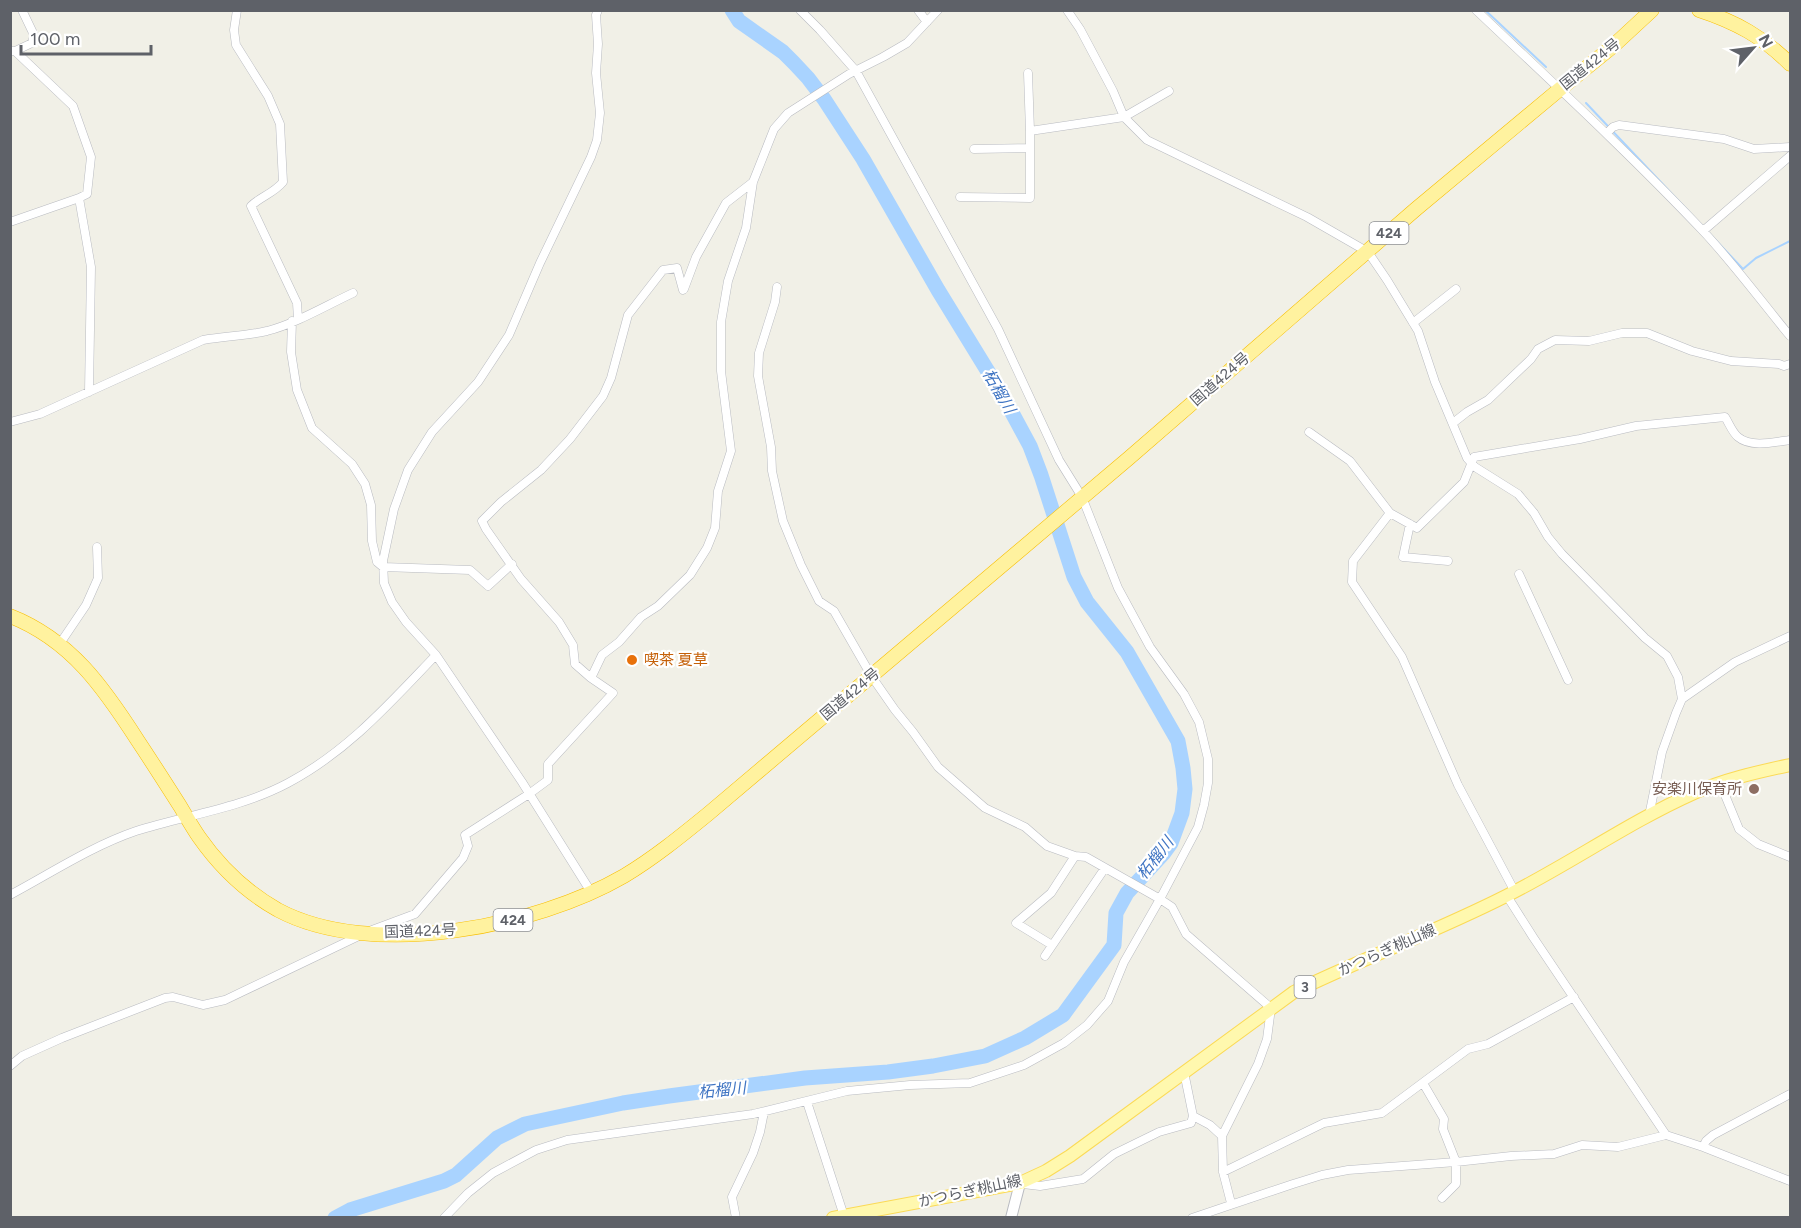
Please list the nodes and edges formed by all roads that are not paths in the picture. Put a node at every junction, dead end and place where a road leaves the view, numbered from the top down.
1 (22, 10) edge
2 (237, 10) edge
3 (598, 10) edge
4 (800, 10) edge
5 (918, 10) edge
6 (938, 10) edge
7 (1067, 10) edge
8 (1476, 10) edge
9 (1652, 10) edge
10 (1699, 10) edge
11 (927, 22) junction
12 (13, 51) edge
13 (1791, 64) edge
14 (852, 73) junction
15 (1028, 73) dead end
16 (1560, 89) junction
17 (1169, 91) dead end
18 (1124, 117) junction
19 (1610, 130) junction
20 (1030, 131) junction
21 (1791, 147) edge
22 (1030, 148) junction
23 (974, 149) dead end
24 (1791, 156) edge
25 (753, 182) junction
26 (960, 197) dead end
27 (79, 198) junction
28 (10, 222) edge
29 (1705, 229) junction
30 (1368, 252) junction
31 (777, 287) dead end
32 (1456, 290) dead end
33 (353, 293) dead end
34 (295, 320) junction
35 (1413, 323) junction
36 (1791, 336) edge
37 (1791, 364) edge
38 (89, 392) junction
39 (10, 422) edge
40 (1453, 423) junction
41 (1309, 432) dead end
42 (1791, 440) edge
43 (1472, 463) junction
44 (1080, 498) junction
45 (1390, 513) junction
46 (1410, 524) junction
47 (97, 547) dead end
48 (1448, 561) dead end
49 (512, 564) junction
50 (383, 567) junction
51 (1519, 574) dead end
52 (10, 616) edge
53 (1791, 636) edge
54 (59, 645) junction
55 (436, 655) junction
56 (872, 677) junction
57 (591, 678) junction
58 (1568, 680) dead end
59 (1682, 699) junction
60 (1791, 765) edge
61 (1720, 783) junction
62 (529, 795) junction
63 (1649, 816) junction
64 (187, 817) junction
65 (1075, 856) junction
66 (1791, 857) edge
67 (1107, 869) junction
68 (591, 892) junction
69 (1511, 894) junction
70 (10, 896) edge
71 (1160, 899) junction
72 (366, 933) junction
73 (1052, 945) junction
74 (1046, 956) dead end
75 (1574, 997) junction
76 (1271, 1008) junction
77 (10, 1066) edge
78 (1184, 1072) junction
79 (1423, 1083) junction
80 (1791, 1094) edge
81 (803, 1100) junction
82 (764, 1112) junction
83 (1194, 1116) junction
84 (1666, 1135) junction
85 (1222, 1136) junction
86 (1703, 1147) junction
87 (1456, 1162) junction
88 (1223, 1172) junction
89 (1791, 1181) edge
90 (1020, 1183) junction
91 (1442, 1198) dead end
92 (1231, 1203) junction
93 (838, 1217) edge
94 (444, 1218) edge
95 (736, 1218) edge
96 (1011, 1218) edge
97 (1192, 1218) edge

1 - 12 street
2 - 34 street
3 - 50 street
4 - 14 street
5 - 11 street
6 - 11 street
7 - 18 street
8 - 16 street
9 - 16 highway, 国道424号 / 424
10 - 13 highway
11 - 14 street
12 - 27 street
14 - 25 street
14 - 44 street
15 - 20 street
16 - 19 street
16 - 30 highway, 国道424号 / 424
17 - 18 street
18 - 20 street
18 - 30 street
19 - 21 street
19 - 29 street
20 - 22 street
22 - 23 street
22 - 26 street
24 - 29 street
25 - 49 street
25 - 57 street
27 - 28 street
27 - 38 street
29 - 36 street
30 - 35 street
30 - 44 highway, 国道424号 / 424
31 - 56 street
32 - 35 street
33 - 34 street
34 - 38 street
34 - 50 street
35 - 40 street
37 - 40 street
38 - 39 street
40 - 43 street
41 - 45 street
42 - 43 street
43 - 46 street
43 - 59 street
44 - 56 highway, 国道424号 / 424
44 - 71 street
45 - 46 street
45 - 69 street
46 - 48 street
47 - 54 street
49 - 50 street
49 - 57 street
50 - 55 street
51 - 58 street
52 - 54 highway, 国道424号 / 424
53 - 59 street
54 - 64 highway, 国道424号 / 424
55 - 62 street
55 - 64 street
56 - 65 street
56 - 68 highway, 国道424号 / 424
57 - 62 street
59 - 63 street
60 - 61 main road, かつらぎ桃山線 / 3
61 - 63 main road, かつらぎ桃山線 / 3
61 - 66 street
62 - 68 street
62 - 72 street
63 - 69 main road, かつらぎ桃山線 / 3
64 - 70 street
64 - 72 highway, 国道424号 / 424
65 - 67 street
65 - 73 street
67 - 71 street
67 - 73 street
68 - 72 highway, 国道424号 / 424
69 - 75 street
69 - 76 main road, かつらぎ桃山線 / 3
71 - 76 street
71 - 81 street
72 - 77 street
73 - 74 street
75 - 79 street
75 - 84 street
76 - 78 main road, かつらぎ桃山線 / 3
76 - 85 street
78 - 83 street
78 - 90 main road, かつらぎ桃山線 / 3
79 - 87 street
79 - 88 street
80 - 86 street
81 - 82 street
81 - 93 street
82 - 94 street
82 - 95 street
83 - 85 street
83 - 90 street
84 - 86 street
84 - 87 street
85 - 88 street
86 - 89 street
87 - 91 street
87 - 92 street
88 - 92 street
90 - 93 main road, かつらぎ桃山線 / 3
90 - 96 street
92 - 97 street

